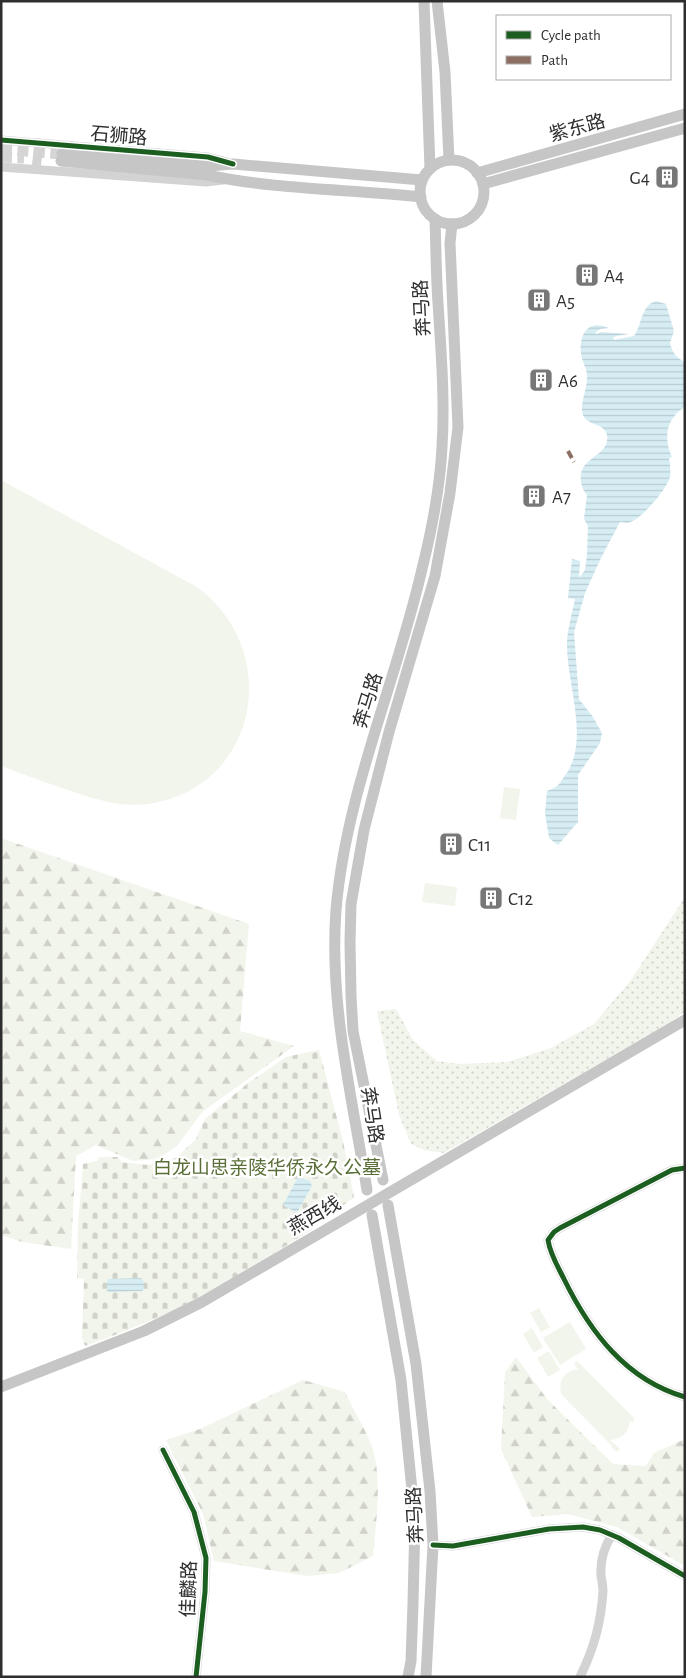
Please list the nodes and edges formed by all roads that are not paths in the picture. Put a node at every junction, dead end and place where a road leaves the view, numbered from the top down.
1 (424, 1) edge
2 (437, 1) edge
3 (685, 114) edge
4 (685, 128) edge
5 (1, 140) edge
6 (39, 143) junction
7 (449, 160) junction
8 (232, 164) junction
9 (1, 167) edge
10 (36, 169) junction
11 (430, 169) junction
12 (477, 173) junction
13 (227, 180) junction
14 (422, 180) junction
15 (483, 184) junction
16 (421, 197) junction
17 (435, 219) junction
18 (452, 224) junction
19 (685, 1020) edge
20 (685, 1168) edge
21 (383, 1180) dead end
22 (367, 1190) dead end
23 (388, 1205) dead end
24 (372, 1215) dead end
25 (1, 1387) edge
26 (685, 1397) edge
27 (163, 1450) dead end
28 (612, 1535) junction
29 (434, 1545) junction
30 (685, 1576) edge
31 (196, 1677) edge
32 (408, 1677) edge
33 (426, 1677) edge
34 (580, 1677) edge

1 - 11 main road
2 - 7 main road
3 - 12 main road, 紫东路
4 - 15 main road, 紫东路
5 - 6 street, 石狮路
6 - 8 street, 石狮路
6 - 10 street
7 - 11 main road
7 - 12 main road
8 - 13 main road, 石狮路
8 - 14 main road, 石狮路
9 - 10 street, 石狮路
10 - 13 street, 石狮路
11 - 14 main road
12 - 15 main road
13 - 16 main road, 石狮路
14 - 16 main road
15 - 18 main road
16 - 17 main road
17 - 18 main road
17 - 22 main road, 奔马路
18 - 21 main road, 奔马路
19 - 25 main road, 燕西线
20 - 26 street
23 - 29 main road, 奔马路
24 - 32 main road, 奔马路
27 - 31 street, 佳麟路
28 - 29 street
28 - 30 street
28 - 34 street
29 - 33 main road, 奔马路

